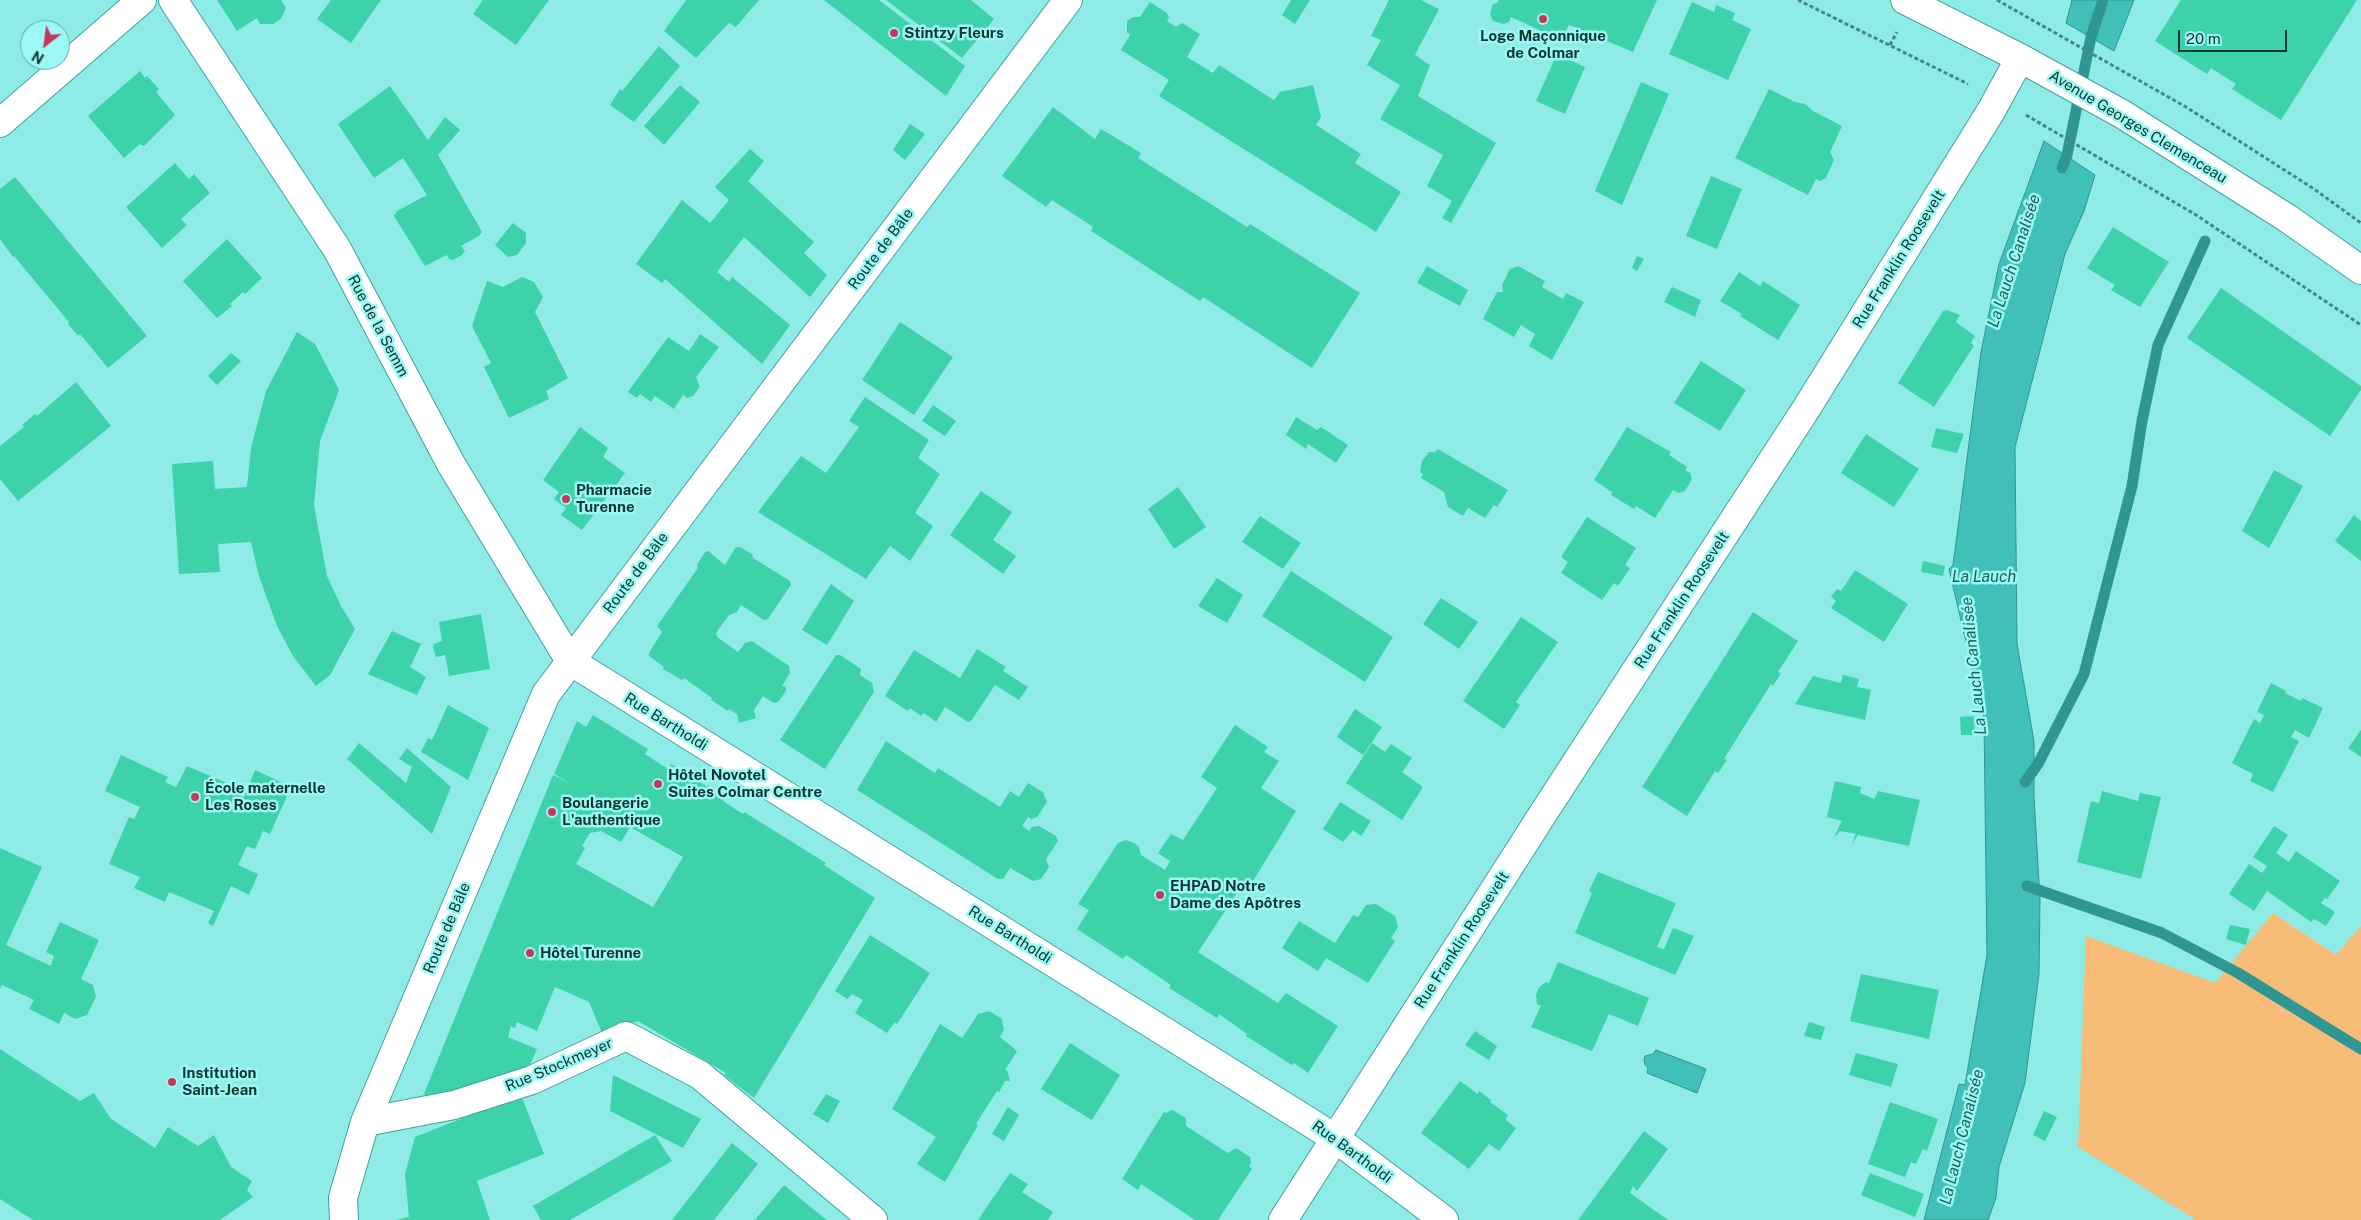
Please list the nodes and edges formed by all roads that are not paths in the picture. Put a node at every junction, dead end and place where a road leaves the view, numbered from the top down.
1 (142, 0) edge
2 (173, 0) edge
3 (1068, 0) edge
4 (1905, 0) edge
5 (2020, 58) junction
6 (0, 123) edge
7 (2361, 270) edge
8 (570, 661) junction
9 (365, 1122) junction
10 (1335, 1138) junction
11 (342, 1219) edge
12 (873, 1220) edge
13 (1283, 1220) edge
14 (1444, 1220) edge

1 - 6 street
2 - 8 street, Rue de la Semm
3 - 8 street, Route de Bâle
4 - 5 street, Avenue Georges Clemenceau
5 - 7 street, Avenue Georges Clemenceau
5 - 10 street, Rue Franklin Roosevelt
8 - 9 street, Route de Bâle
8 - 10 street, Rue Bartholdi
9 - 11 street, Route de Bâle
9 - 12 street, Rue Stockmeyer
10 - 13 street, Rue Franklin Roosevelt
10 - 14 street, Rue Bartholdi

